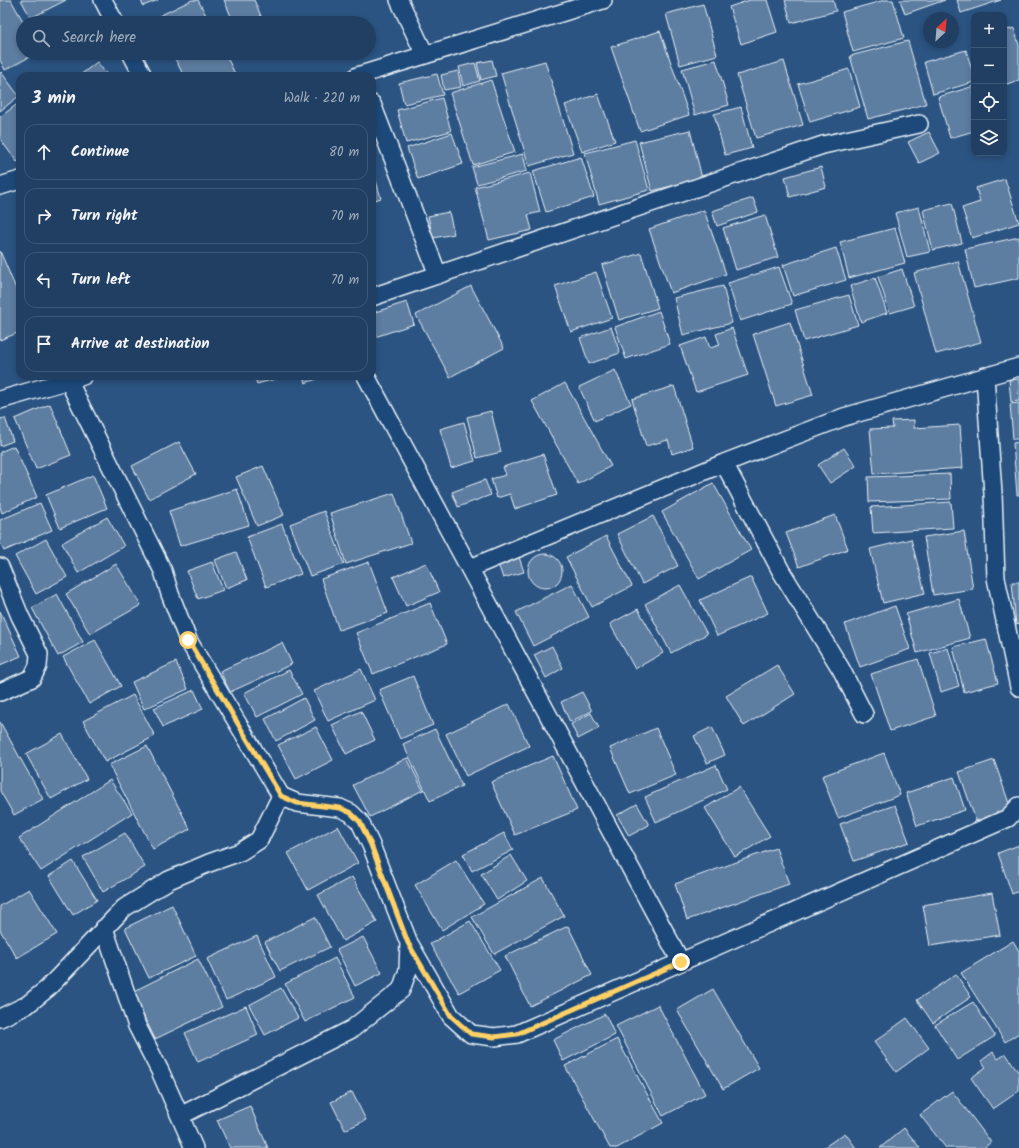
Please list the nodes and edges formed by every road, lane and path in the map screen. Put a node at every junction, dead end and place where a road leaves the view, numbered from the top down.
1 (103, 0) edge
2 (399, 0) edge
3 (603, 0) edge
4 (111, 16) edge
5 (425, 55) junction
6 (135, 60) edge
7 (141, 72) edge
8 (372, 72) edge
9 (376, 114) edge
10 (919, 124) dead end
11 (16, 181) edge
12 (0, 186) edge
13 (438, 275) junction
14 (376, 296) edge
15 (1019, 367) edge
16 (985, 376) junction
17 (69, 380) edge
18 (77, 380) edge
19 (368, 380) edge
20 (0, 400) edge
21 (724, 463) junction
22 (0, 567) edge
23 (470, 568) junction
24 (1019, 687) edge
25 (0, 692) edge
26 (864, 714) dead end
27 (281, 796) junction
28 (1019, 806) edge
29 (104, 928) junction
30 (408, 943) junction
31 (681, 962) junction
32 (0, 1018) edge
33 (180, 1116) junction
34 (194, 1148) edge

1 - 4 street
2 - 5 street
3 - 5 street
5 - 8 street
6 - 7 street
9 - 13 street
10 - 13 street
11 - 12 street
13 - 14 street
15 - 16 street
16 - 21 street
16 - 24 street
17 - 20 street
18 - 27 street
19 - 23 street
21 - 23 street
21 - 26 street
22 - 25 street
23 - 31 street
27 - 29 street
27 - 30 street
28 - 31 street
29 - 32 street
29 - 33 street
30 - 31 street
30 - 33 street
33 - 34 street

